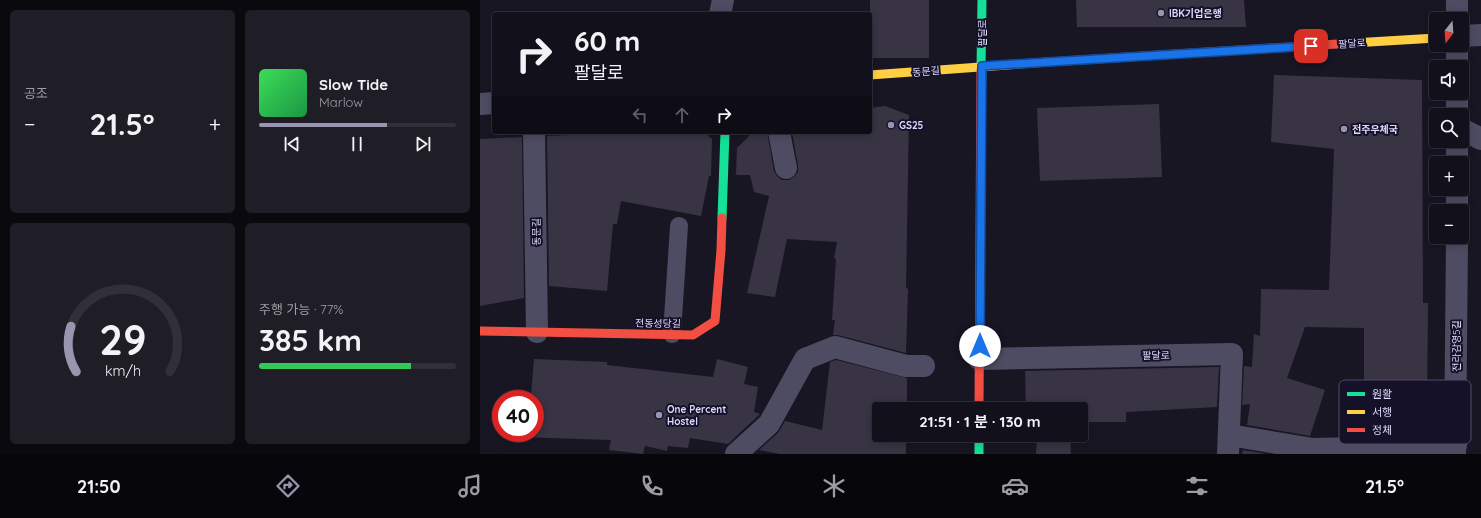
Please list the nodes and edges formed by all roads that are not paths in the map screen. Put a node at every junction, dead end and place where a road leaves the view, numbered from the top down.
1 (723, 0) edge
2 (982, 0) edge
3 (1457, 0) edge
4 (720, 12) edge
5 (1457, 12) edge
6 (1481, 35) edge
7 (1469, 36) edge
8 (1429, 38) edge
9 (982, 66) junction
10 (872, 75) edge
11 (492, 103) edge
12 (480, 104) edge
13 (1469, 133) edge
14 (534, 134) edge
15 (726, 134) edge
16 (779, 134) edge
17 (1481, 139) edge
18 (786, 168) dead end
19 (680, 226) dead end
20 (1457, 244) edge
21 (480, 331) edge
22 (537, 332) junction
23 (672, 334) junction
24 (979, 359) junction
25 (924, 366) dead end
26 (1456, 380) edge
27 (979, 402) edge
28 (979, 442) edge
29 (1228, 445) edge
30 (1455, 450) edge
31 (736, 454) edge
32 (979, 454) edge

1 - 4 street
2 - 9 street, 팔달로
3 - 5 street
6 - 7 street
8 - 9 street, 팔달로
9 - 10 street, 동문길
9 - 24 street, 팔달로
11 - 12 street
13 - 17 street
14 - 22 street, 동문길
15 - 23 street, 전동성당길
16 - 18 street
19 - 23 lane
20 - 26 street, 전라감영5길
21 - 22 street, 전동성당길
22 - 23 street, 전동성당길
24 - 27 street, 팔달로
24 - 29 street, 팔달로
25 - 31 street
28 - 32 street
29 - 30 street

